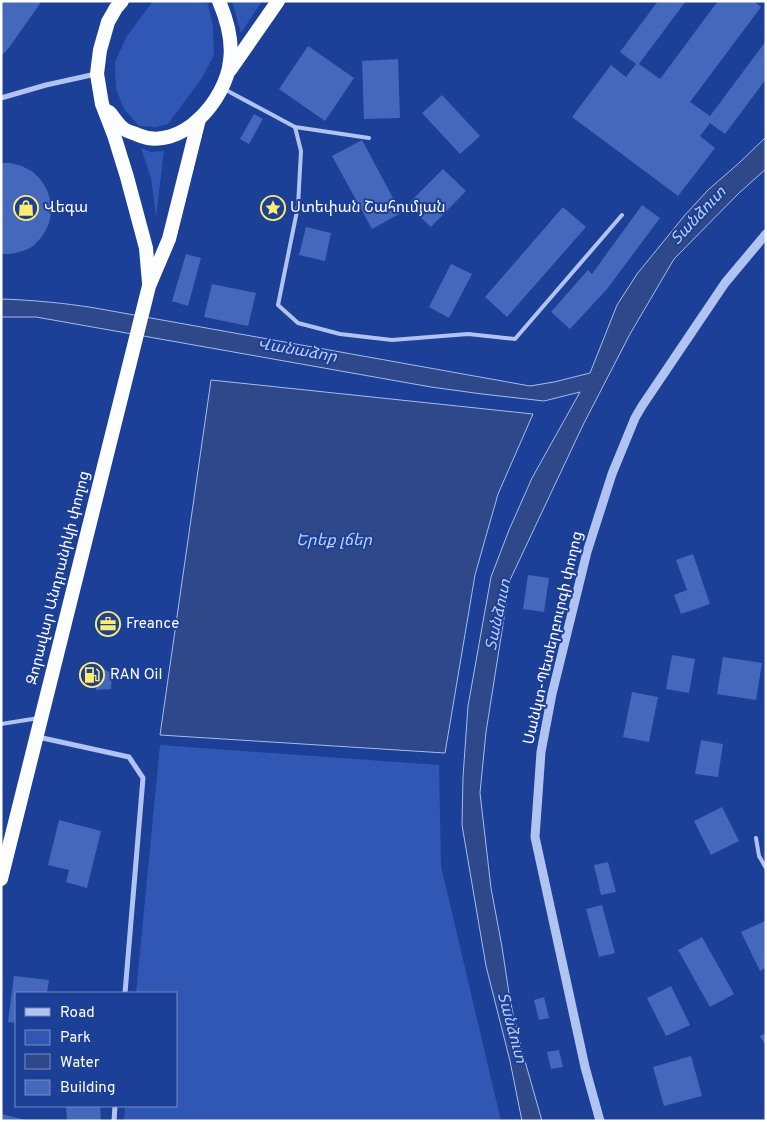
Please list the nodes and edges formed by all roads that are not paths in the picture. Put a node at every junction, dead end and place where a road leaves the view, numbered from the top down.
1 (122, 1) edge
2 (219, 1) edge
3 (278, 1) edge
4 (228, 72) junction
5 (97, 74) junction
6 (222, 88) junction
7 (1, 98) edge
8 (102, 104) junction
9 (199, 120) junction
10 (295, 127) junction
11 (369, 138) dead end
12 (622, 215) dead end
13 (766, 234) edge
14 (149, 286) junction
15 (41, 718) junction
16 (1, 724) edge
17 (36, 737) junction
18 (756, 838) dead end
19 (766, 868) edge
20 (1, 879) edge
21 (125, 992) edge
22 (115, 1107) edge
23 (114, 1121) edge
24 (600, 1121) edge

1 - 5 highway
2 - 4 highway
3 - 4 highway
4 - 6 highway
5 - 7 street
5 - 8 highway
6 - 9 highway
6 - 10 lane
8 - 9 highway
8 - 14 highway
9 - 14 highway
10 - 11 lane
10 - 12 lane
13 - 24 street, Սանկտ-Պետերբուրգի փողոց
14 - 15 highway, Զորավար Անդրանիկի փողոց
15 - 16 lane
15 - 17 highway, Զորավար Անդրանիկի փողոց
17 - 20 highway, Զորավար Անդրանիկի փողոց
17 - 21 street
18 - 19 lane
22 - 23 street

